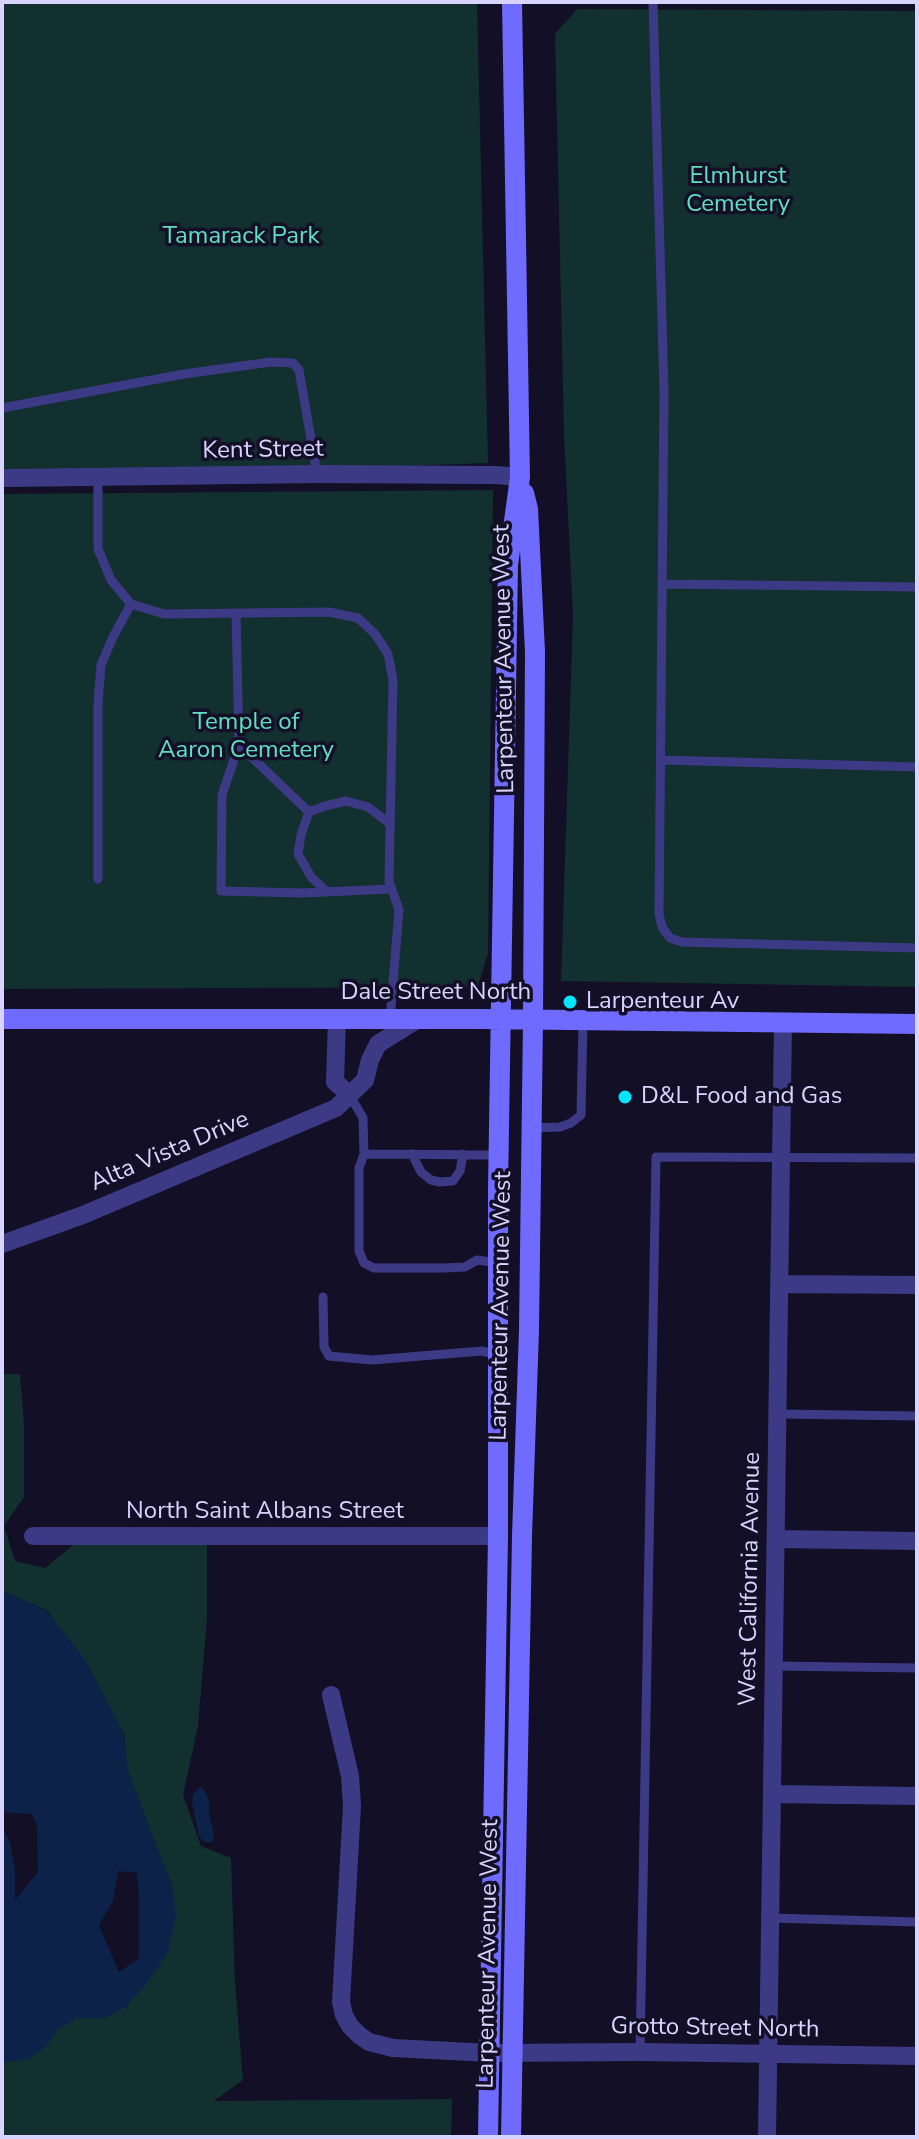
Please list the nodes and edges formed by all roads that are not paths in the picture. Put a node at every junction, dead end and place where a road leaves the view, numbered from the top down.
1 (512, 2) edge
2 (653, 2) edge
3 (2, 408) edge
4 (317, 474) junction
5 (98, 477) junction
6 (520, 477) junction
7 (4, 479) edge
8 (662, 584) junction
9 (917, 587) edge
10 (131, 604) junction
11 (236, 613) junction
12 (239, 745) junction
13 (660, 760) junction
14 (917, 767) edge
15 (309, 812) junction
16 (390, 824) junction
17 (98, 879) dead end
18 (391, 889) junction
19 (327, 892) junction
20 (917, 948) edge
21 (2, 1019) edge
22 (337, 1019) junction
23 (390, 1019) junction
24 (418, 1019) junction
25 (501, 1019) junction
26 (533, 1020) junction
27 (583, 1021) junction
28 (783, 1022) junction
29 (917, 1024) edge
30 (349, 1094) junction
31 (531, 1128) junction
32 (364, 1154) junction
33 (412, 1154) junction
34 (463, 1154) junction
35 (499, 1155) junction
36 (780, 1157) junction
37 (917, 1158) edge
38 (2, 1244) edge
39 (498, 1263) junction
40 (780, 1284) junction
41 (917, 1285) edge
42 (323, 1297) dead end
43 (499, 1355) junction
44 (778, 1414) junction
45 (917, 1416) edge
46 (33, 1536) dead end
47 (498, 1536) junction
48 (776, 1539) junction
49 (917, 1541) edge
50 (774, 1666) junction
51 (917, 1668) edge
52 (331, 1695) dead end
53 (772, 1794) junction
54 (917, 1796) edge
55 (770, 1918) junction
56 (917, 1922) edge
57 (640, 2052) junction
58 (490, 2053) junction
59 (513, 2053) junction
60 (768, 2054) junction
61 (917, 2056) edge
62 (488, 2137) edge
63 (511, 2137) edge
64 (767, 2137) edge

1 - 6 main road, Larpenteur Avenue West
2 - 8 lane
3 - 4 lane
4 - 5 street, Kent Street
4 - 6 street, Kent Street
5 - 7 street, Kent Street
5 - 10 lane
6 - 25 main road, Larpenteur Avenue West
6 - 26 main road, Larpenteur Avenue West
8 - 9 lane
8 - 13 lane
10 - 11 lane
10 - 17 lane
11 - 12 lane
11 - 16 lane
12 - 15 lane
12 - 19 lane
13 - 14 lane
13 - 20 lane
15 - 16 lane
15 - 19 lane
16 - 18 lane
18 - 19 lane
18 - 23 lane
21 - 22 main road, Dale Street North
22 - 23 main road, Dale Street North
22 - 30 street
23 - 24 main road, Dale Street North
24 - 25 main road, Dale Street North
24 - 30 street, Alta Vista Drive
25 - 26 main road, Dale Street North
25 - 35 main road, Larpenteur Avenue West
26 - 27 main road, Dale Street North
26 - 31 main road, Larpenteur Avenue West
27 - 28 main road, Dale Street North
27 - 31 lane
28 - 29 main road, Dale Street North
28 - 36 street, West California Avenue
30 - 32 lane
30 - 38 street, Alta Vista Drive
31 - 59 main road, Larpenteur Avenue West
32 - 33 lane
32 - 39 lane
33 - 34 lane
33 - 34 lane
34 - 35 lane
35 - 39 main road, Larpenteur Avenue West
36 - 37 lane
36 - 40 street, West California Avenue
36 - 57 lane
39 - 43 main road, Larpenteur Avenue West
40 - 41 street
40 - 44 street, West California Avenue
42 - 43 lane
43 - 47 main road, Larpenteur Avenue West
44 - 45 lane
44 - 48 street, West California Avenue
46 - 47 street, North Saint Albans Street
47 - 58 main road, Larpenteur Avenue West
48 - 49 street
48 - 50 street, West California Avenue
50 - 51 lane
50 - 53 street, West California Avenue
52 - 58 street, Grotto Street North
53 - 54 street
53 - 55 street, West California Avenue
55 - 56 lane
55 - 60 street, West California Avenue
57 - 59 street, Grotto Street North
57 - 60 street, Grotto Street North
58 - 59 street, Grotto Street North
58 - 62 main road, Larpenteur Avenue West
59 - 63 main road, Larpenteur Avenue West
60 - 61 street, Grotto Street North
60 - 64 street, West California Avenue

